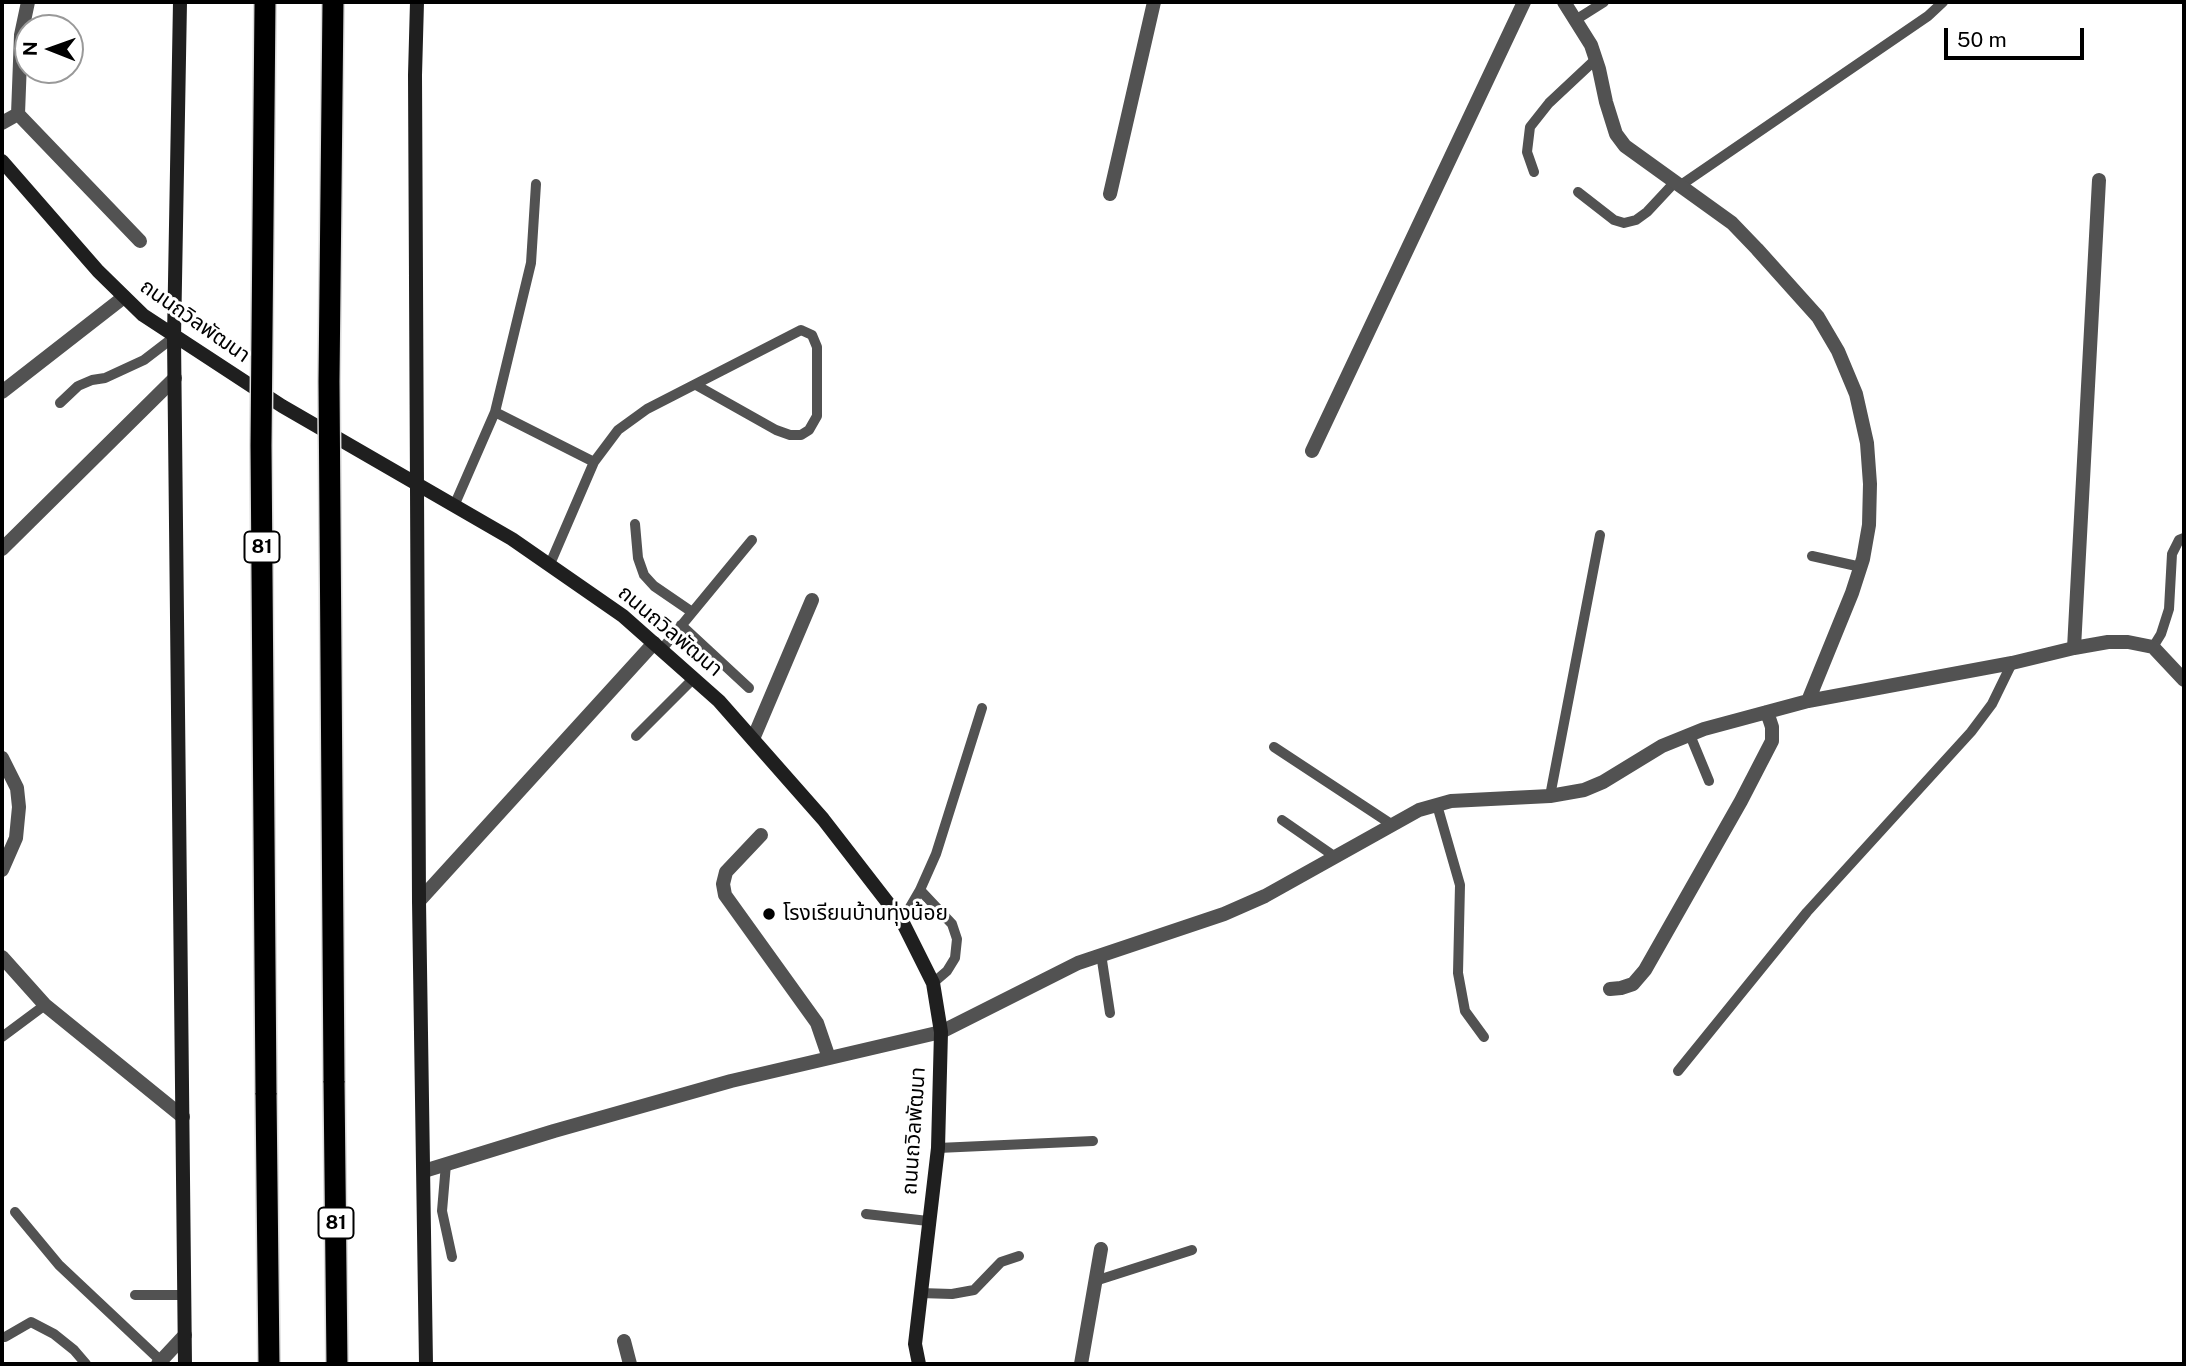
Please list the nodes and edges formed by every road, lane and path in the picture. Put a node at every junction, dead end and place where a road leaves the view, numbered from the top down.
1 (28, 2) edge
2 (180, 2) edge
3 (265, 2) edge
4 (333, 2) edge
5 (417, 2) edge
6 (1154, 2) edge
7 (1524, 2) edge
8 (1564, 2) edge
9 (1604, 2) edge
10 (1943, 2) edge
11 (1577, 19) junction
12 (1596, 59) junction
13 (18, 114) junction
14 (2, 122) edge
15 (2, 161) edge
16 (1534, 172) dead end
17 (2099, 180) dead end
18 (1678, 183) junction
19 (536, 184) dead end
20 (1578, 192) dead end
21 (1110, 194) dead end
22 (140, 241) dead end
23 (124, 297) junction
24 (174, 337) junction
25 (175, 378) junction
26 (696, 385) junction
27 (2, 392) edge
28 (60, 403) dead end
29 (495, 412) junction
30 (1312, 451) dead end
31 (594, 462) junction
32 (417, 484) junction
33 (454, 506) junction
34 (635, 524) dead end
35 (1600, 535) dead end
36 (2184, 538) edge
37 (752, 540) dead end
38 (2, 549) edge
39 (1812, 555) dead end
40 (550, 564) junction
41 (1861, 567) junction
42 (812, 600) dead end
43 (692, 612) junction
44 (681, 625) junction
45 (658, 646) junction
46 (2153, 647) junction
47 (2074, 648) junction
48 (2012, 663) junction
49 (694, 678) junction
50 (2184, 680) edge
51 (749, 688) dead end
52 (1808, 701) junction
53 (982, 708) dead end
54 (1767, 712) junction
55 (1690, 735) junction
56 (636, 736) dead end
57 (753, 739) junction
58 (1274, 747) dead end
59 (2, 758) edge
60 (1709, 781) dead end
61 (1550, 796) junction
62 (1437, 805) junction
63 (1282, 820) dead end
64 (1391, 824) junction
65 (761, 835) dead end
66 (1334, 856) junction
67 (2, 870) edge
68 (920, 890) junction
69 (419, 901) junction
70 (902, 921) junction
71 (1101, 954) junction
72 (2, 957) edge
73 (933, 983) junction
74 (1610, 989) dead end
75 (46, 1005) junction
76 (1110, 1013) dead end
77 (941, 1032) junction
78 (2, 1037) edge
79 (1484, 1037) dead end
80 (829, 1058) junction
81 (1678, 1071) dead end
82 (183, 1118) junction
83 (1093, 1141) dead end
84 (938, 1148) junction
85 (446, 1164) junction
86 (424, 1171) junction
87 (15, 1212) dead end
88 (866, 1214) dead end
89 (929, 1221) junction
90 (1101, 1248) dead end
91 (1192, 1250) dead end
92 (1019, 1256) dead end
93 (452, 1257) dead end
94 (1095, 1281) junction
95 (919, 1293) junction
96 (185, 1294) junction
97 (135, 1295) dead end
98 (185, 1335) junction
99 (5, 1337) dead end
100 (624, 1341) dead end
101 (160, 1363) edge
102 (86, 1364) edge
103 (185, 1364) edge
104 (269, 1364) edge
105 (337, 1364) edge
106 (426, 1364) edge
107 (630, 1364) edge
108 (919, 1364) edge
109 (1081, 1364) edge

1 - 13 street
2 - 24 main road
3 - 104 highway, 81, bridge
4 - 105 highway, 81, bridge
5 - 32 main road
6 - 21 street
7 - 30 street
8 - 11 street
9 - 11 lane
10 - 18 lane
11 - 12 street
12 - 16 lane
12 - 18 street
13 - 14 street
13 - 22 street
15 - 23 main road, ถนนถวิลพัฒนา
17 - 47 street
18 - 20 lane
18 - 41 street
19 - 29 lane
23 - 24 main road, ถนนถวิลพัฒนา
23 - 27 street
24 - 25 main road
24 - 28 lane
24 - 32 main road, ถนนถวิลพัฒนา
25 - 38 street
25 - 82 main road
26 - 26 lane
26 - 31 lane
29 - 31 lane
29 - 33 lane
31 - 40 lane
32 - 33 main road, ถนนถวิลพัฒนา
32 - 69 main road
33 - 40 main road, ถนนถวิลพัฒนา
34 - 43 lane
35 - 61 lane
36 - 46 lane
37 - 43 lane
39 - 41 lane
40 - 45 main road, ถนนถวิลพัฒนา
41 - 52 street
42 - 57 street
43 - 44 lane
44 - 45 lane
44 - 51 lane
45 - 49 main road, ถนนถวิลพัฒนา
45 - 69 street
46 - 47 street
46 - 50 street
47 - 48 street
48 - 52 street
48 - 81 lane
49 - 56 lane
49 - 57 main road, ถนนถวิลพัฒนา
52 - 54 street
53 - 68 lane
54 - 55 street
54 - 74 street
55 - 60 lane
55 - 61 street
57 - 70 main road, ถนนถวิลพัฒนา
58 - 64 lane
59 - 67 street
61 - 62 street
62 - 64 street
62 - 79 lane
63 - 66 lane
64 - 66 street
65 - 80 street
66 - 71 street
68 - 70 lane
68 - 73 lane
69 - 86 main road
70 - 73 main road, ถนนถวิลพัฒนา
71 - 76 lane
71 - 77 street
72 - 75 street
73 - 77 main road, ถนนถวิลพัฒนา
75 - 78 lane
75 - 82 street
77 - 80 street
77 - 84 main road, ถนนถวิลพัฒนา
80 - 85 street
82 - 96 main road
83 - 84 lane
84 - 89 main road, ถนนถวิลพัฒนา
85 - 86 street
85 - 93 lane
86 - 106 main road
87 - 101 lane
88 - 89 lane
89 - 95 main road, ถนนถวิลพัฒนา
90 - 94 street
91 - 94 lane
92 - 95 lane
94 - 109 street
95 - 108 main road, ถนนถวิลพัฒนา
96 - 97 lane
96 - 98 main road
98 - 101 street
98 - 103 main road
99 - 102 lane
100 - 107 street

